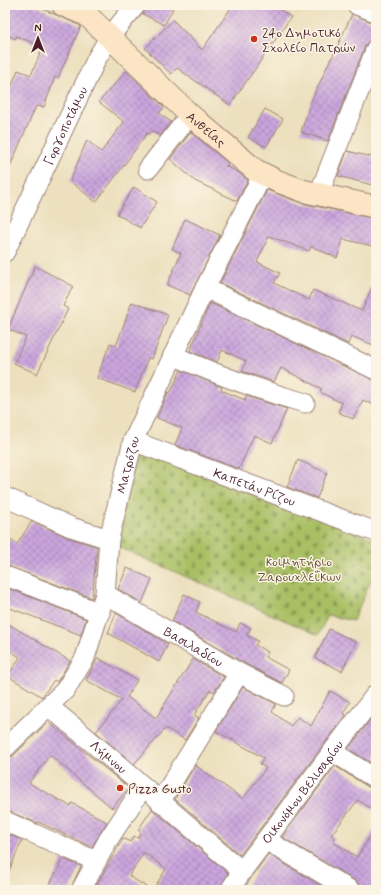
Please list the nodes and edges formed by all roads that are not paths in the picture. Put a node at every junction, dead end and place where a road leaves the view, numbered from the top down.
1 (63, 5) edge
2 (136, 5) edge
3 (357, 5) edge
4 (376, 12) edge
5 (110, 36) junction
6 (376, 48) edge
7 (190, 115) junction
8 (148, 168) dead end
9 (263, 174) junction
10 (319, 194) junction
11 (376, 208) edge
12 (5, 252) edge
13 (205, 288) junction
14 (173, 355) junction
15 (376, 370) edge
16 (305, 403) dead end
17 (133, 441) junction
18 (5, 497) edge
19 (376, 532) edge
20 (109, 539) junction
21 (6, 576) dead end
22 (105, 594) junction
23 (100, 613) junction
24 (239, 673) junction
25 (376, 694) edge
26 (284, 696) dead end
27 (48, 706) junction
28 (5, 748) edge
29 (333, 752) junction
30 (376, 779) edge
31 (143, 786) junction
32 (160, 802) junction
33 (5, 821) edge
34 (266, 840) junction
35 (96, 861) junction
36 (242, 871) junction
37 (81, 890) edge
38 (230, 890) edge
39 (350, 890) edge

1 - 5 main road, Ανθείας
2 - 5 street, Γοργοποτάμου
3 - 4 street
5 - 7 main road, Ανθείας
5 - 12 street, Γοργοποτάμου
6 - 10 street
7 - 8 street
7 - 9 main road, Ανθείας
9 - 10 main road, Ανθείας
9 - 13 street, Ματρόζου
10 - 11 main road, Ανθείας
13 - 14 street, Ματρόζου
13 - 15 street
14 - 16 street
14 - 17 street, Ματρόζου
17 - 19 street, Καπετάν Ρίζου
17 - 20 street, Ματρόζου
18 - 20 street
20 - 22 street, Ματρόζου
21 - 23 street
22 - 23 street, Ματρόζου
22 - 24 street, Βασιλαδίου
23 - 27 street, Ματρόζου
24 - 26 street, Βασιλαδίου
24 - 32 street
25 - 29 street, Οικονόμου Βελισαρίου
27 - 28 street, Ματρόζου
27 - 31 street, Λήμνου
29 - 30 street
29 - 34 street, Οικονόμου Βελισαρίου
31 - 32 street, Λήμνου
31 - 35 street
32 - 36 street, Λήμνου
33 - 35 street
34 - 36 street, Οικονόμου Βελισαρίου
34 - 39 street
35 - 37 street
36 - 38 street, Οικονόμου Βελισαρίου

